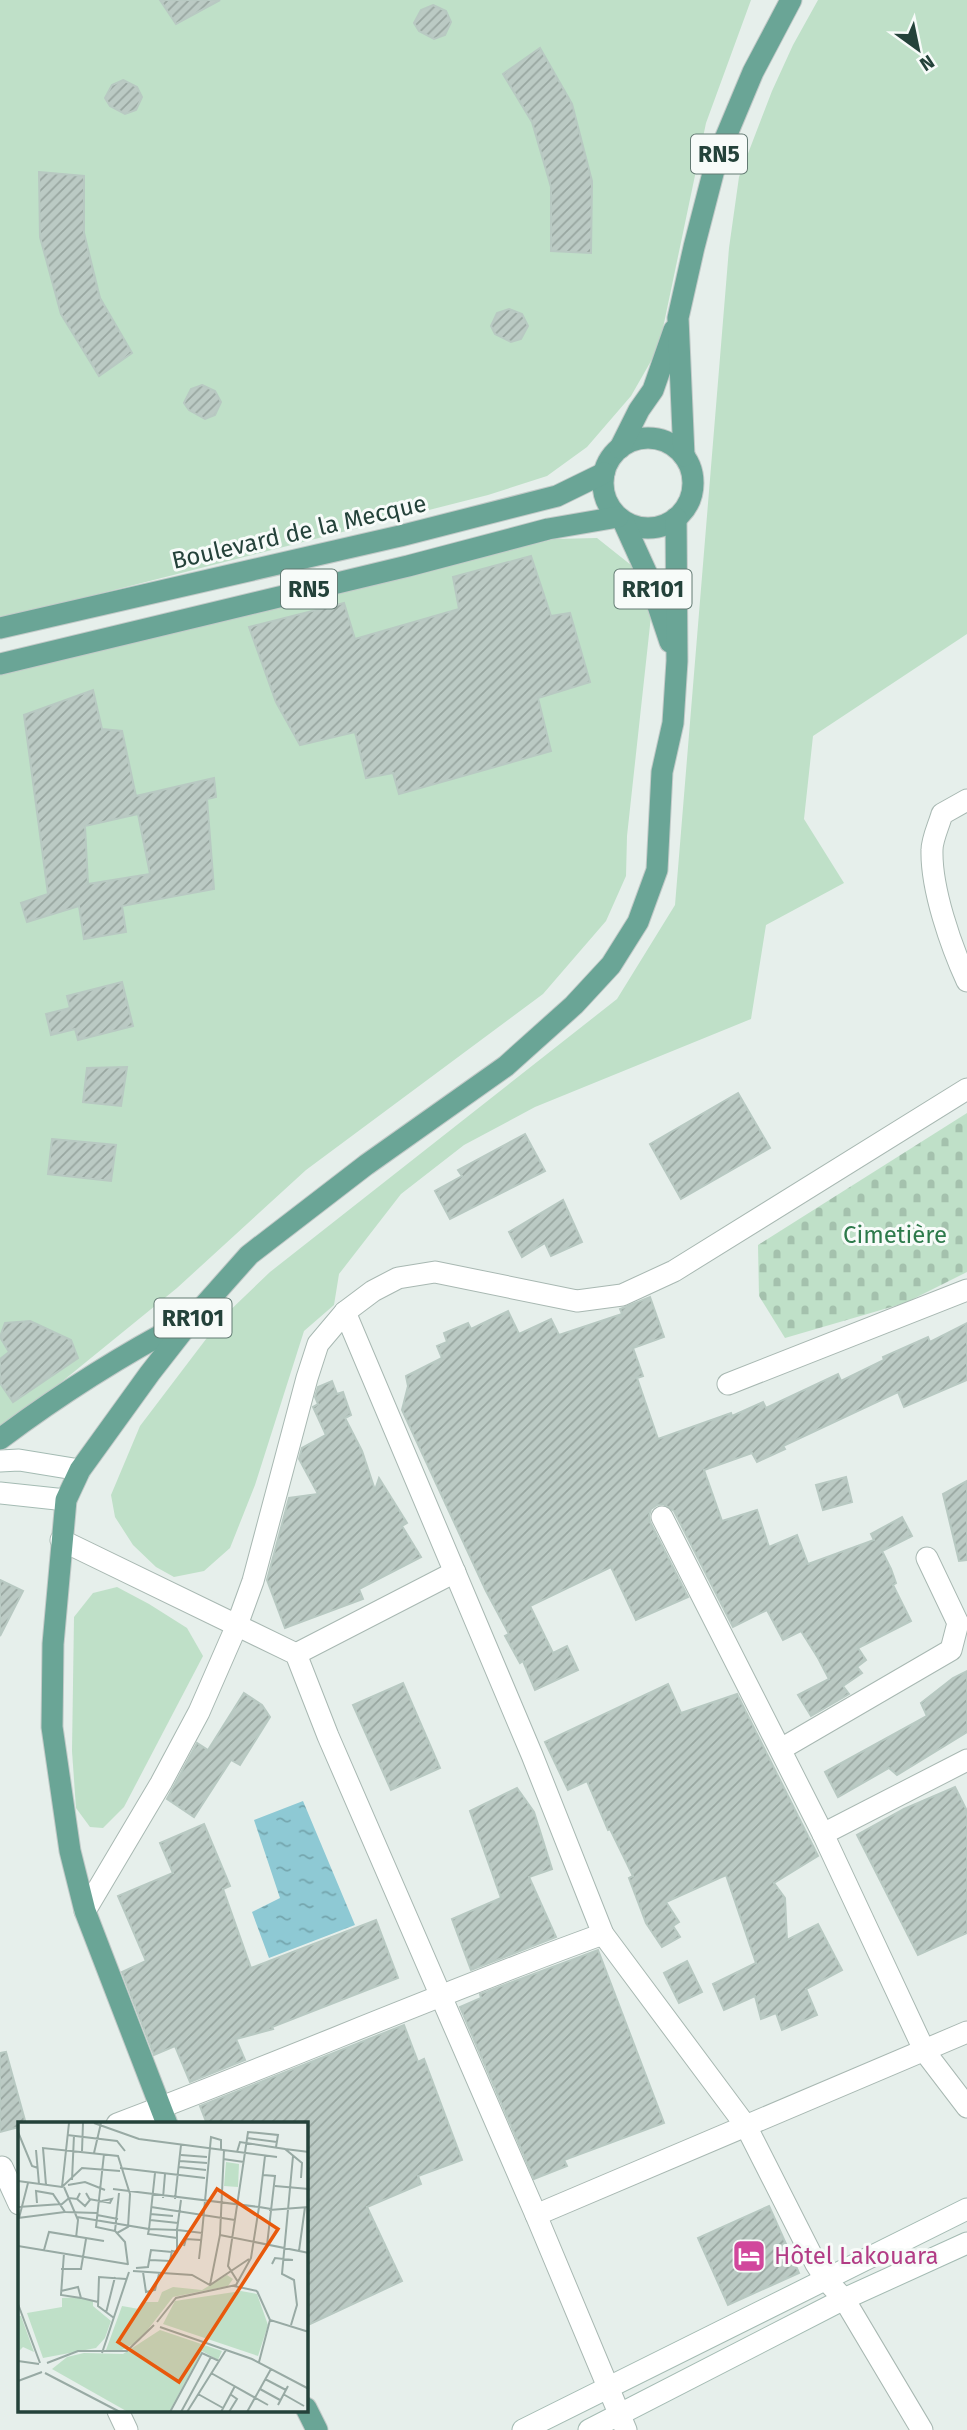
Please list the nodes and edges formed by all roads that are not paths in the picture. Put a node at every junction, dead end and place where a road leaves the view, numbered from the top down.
1 (791, 0) edge
2 (678, 318) junction
3 (620, 448) junction
4 (684, 456) junction
5 (604, 473) junction
6 (676, 518) junction
7 (620, 519) junction
8 (400, 536) junction
9 (408, 566) junction
10 (0, 628) edge
11 (677, 661) junction
12 (0, 664) edge
13 (967, 800) edge
14 (967, 981) edge
15 (967, 1089) edge
16 (967, 1290) edge
17 (345, 1312) junction
18 (193, 1318) junction
19 (728, 1384) dead end
20 (0, 1439) edge
21 (0, 1461) edge
22 (80, 1470) junction
23 (0, 1493) edge
24 (66, 1500) junction
25 (662, 1517) dead end
26 (61, 1540) junction
27 (927, 1558) dead end
28 (455, 1572) junction
29 (237, 1625) junction
30 (296, 1654) junction
31 (781, 1749) junction
32 (967, 1760) edge
33 (823, 1834) junction
34 (85, 1911) junction
35 (603, 1934) junction
36 (441, 1995) junction
37 (967, 2032) edge
38 (925, 2052) junction
39 (967, 2107) edge
40 (163, 2116) edge
41 (128, 2122) edge
42 (746, 2126) junction
43 (7, 2165) edge
44 (18, 2201) edge
45 (967, 2209) edge
46 (536, 2215) junction
47 (967, 2243) edge
48 (826, 2280) junction
49 (844, 2299) junction
50 (607, 2388) junction
51 (308, 2412) edge
52 (623, 2423) edge
53 (317, 2430) edge
54 (523, 2430) edge
55 (589, 2430) edge
56 (922, 2430) edge

1 - 2 main road, RN5
2 - 3 main road, RN5
2 - 4 main road, RN5
3 - 4 main road
3 - 5 main road, RN5
4 - 6 main road, RN5
5 - 7 main road
5 - 8 main road, Boulevard de la Mecque / RN5
6 - 7 main road, RN5
6 - 11 main road, RR101
7 - 9 main road, RN5
7 - 11 main road, RR101
8 - 9 main road
8 - 10 main road, Boulevard de la Mecque / RN5
9 - 12 main road, RN5
11 - 18 main road, RR101
13 - 14 street
15 - 17 street
16 - 19 street
17 - 28 street
17 - 29 street
18 - 20 main road
18 - 22 main road, RR101
21 - 22 street
22 - 24 main road, RR101
23 - 24 street
24 - 26 main road, RR101
25 - 31 street
26 - 29 street
26 - 34 main road, RR101
27 - 31 street
28 - 30 street
28 - 35 street
29 - 30 street
29 - 34 street
30 - 36 street
31 - 33 street
32 - 33 street
33 - 38 street
34 - 40 main road, RR101
35 - 36 street
35 - 42 street
36 - 40 street
36 - 46 street
37 - 38 street
38 - 39 street
38 - 42 street
40 - 41 street
42 - 46 street
42 - 48 street
43 - 44 street
45 - 48 street
46 - 50 street
47 - 49 street
48 - 49 street
48 - 50 street
49 - 52 street
49 - 56 street
50 - 52 street
50 - 54 street
51 - 53 main road
52 - 55 street

